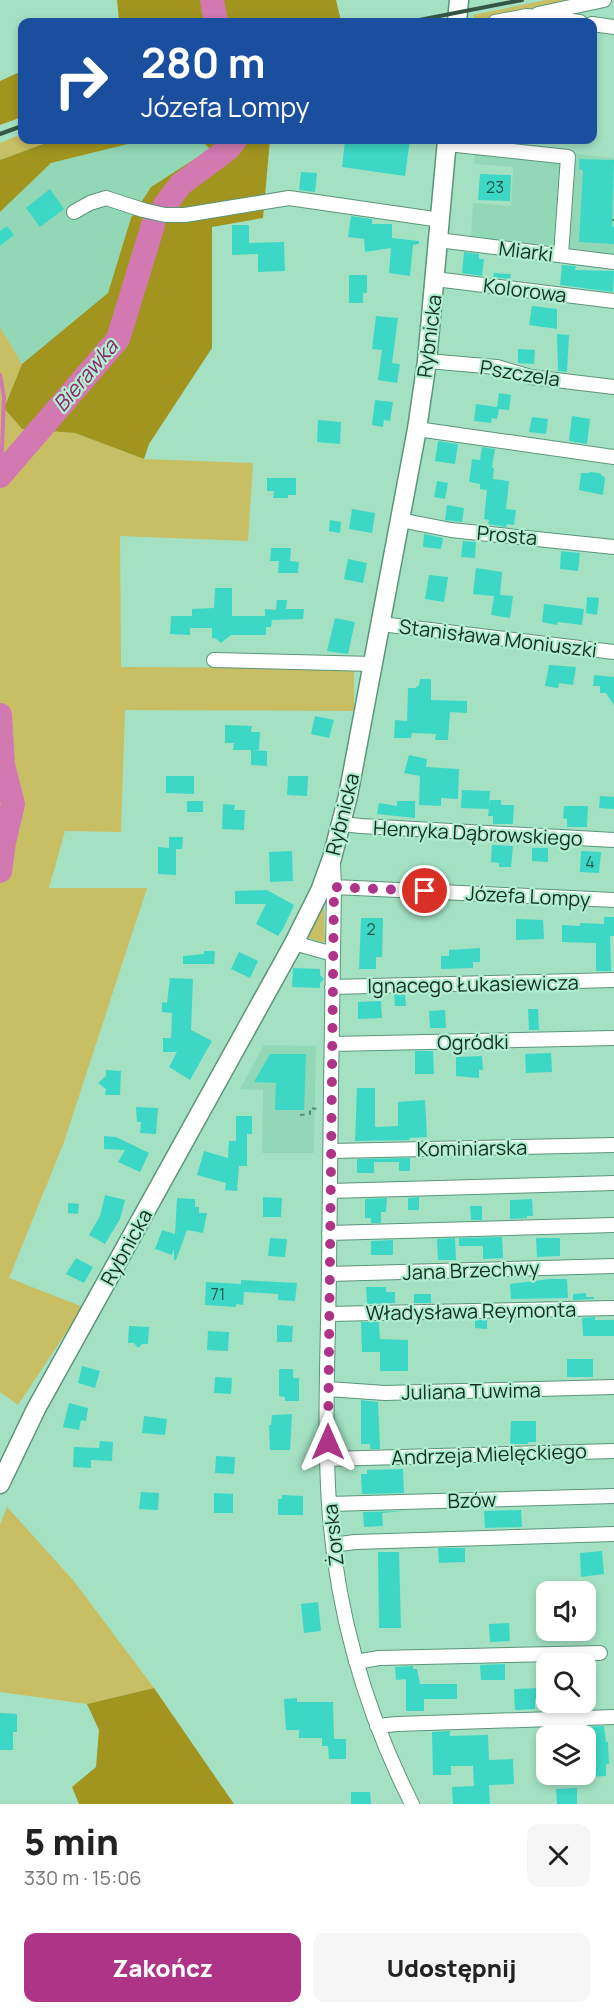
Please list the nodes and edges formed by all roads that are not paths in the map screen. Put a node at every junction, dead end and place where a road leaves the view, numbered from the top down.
1 (459, 0) edge
2 (604, 0) edge
3 (527, 16) junction
4 (457, 18) edge
5 (516, 18) edge
6 (545, 18) edge
7 (597, 25) edge
8 (614, 27) edge
9 (447, 144) edge
10 (463, 144) edge
11 (74, 212) dead end
12 (441, 220) junction
13 (438, 240) junction
14 (561, 255) junction
15 (614, 262) edge
16 (435, 279) junction
17 (614, 301) edge
18 (427, 361) junction
19 (614, 387) edge
20 (417, 429) junction
21 (614, 456) edge
22 (400, 520) junction
23 (614, 547) edge
24 (381, 624) junction
25 (614, 652) edge
26 (214, 660) dead end
27 (373, 664) junction
28 (342, 824) junction
29 (614, 840) edge
30 (332, 858) junction
31 (334, 887) junction
32 (614, 900) edge
33 (294, 943) junction
34 (333, 954) junction
35 (614, 980) edge
36 (332, 987) junction
37 (614, 1038) edge
38 (332, 1044) junction
39 (614, 1145) edge
40 (331, 1151) junction
41 (614, 1183) edge
42 (330, 1191) junction
43 (614, 1225) edge
44 (329, 1233) junction
45 (614, 1266) edge
46 (329, 1274) junction
47 (614, 1308) edge
48 (328, 1314) junction
49 (614, 1388) edge
50 (328, 1389) junction
51 (614, 1451) edge
52 (328, 1459) junction
53 (0, 1484) edge
54 (614, 1496) edge
55 (329, 1504) junction
56 (614, 1534) edge
57 (333, 1545) junction
58 (600, 1653) dead end
59 (356, 1662) junction
60 (614, 1717) edge
61 (377, 1726) junction
62 (412, 1804) edge

1 - 4 main road
2 - 3 street
3 - 5 street
3 - 6 street
7 - 8 street
9 - 12 main road, Rybnicka
10 - 14 street
11 - 12 street
12 - 13 main road, Rybnicka
13 - 14 street, Miarki
13 - 16 main road, Rybnicka
14 - 15 street, Miarki
16 - 17 street, Kolorowa
16 - 18 main road, Rybnicka
18 - 19 street, Pszczela
18 - 20 main road, Rybnicka
20 - 21 street
20 - 22 main road, Rybnicka
22 - 23 street, Prosta
22 - 24 main road, Rybnicka
24 - 25 street, Stanisława Moniuszki
24 - 27 main road, Rybnicka
26 - 27 street
27 - 28 main road, Rybnicka
28 - 29 street, Henryka Dąbrowskiego
28 - 30 main road, Rybnicka
30 - 31 street, Żorska
30 - 33 main road, Rybnicka
31 - 32 street, Józefa Lompy
31 - 34 street, Żorska
33 - 34 street
33 - 53 main road, Rybnicka
34 - 36 street, Żorska
35 - 36 street, Ignacego Łukasiewicza
36 - 38 street, Żorska
37 - 38 street, Ogródki
38 - 40 street, Żorska
39 - 40 street, Kominiarska
40 - 42 street, Żorska
41 - 42 street
42 - 44 street, Żorska
43 - 44 street
44 - 46 street, Żorska
45 - 46 street, Jana Brzechwy
46 - 48 street, Żorska
47 - 48 street, Władysława Reymonta
48 - 50 street, Żorska
49 - 50 street, Juliana Tuwima
50 - 52 street, Żorska
51 - 52 street, Andrzeja Mielęckiego
52 - 55 street, Żorska
54 - 55 street, Bzów
55 - 57 street, Żorska
56 - 57 street
57 - 59 street, Żorska
58 - 59 street
59 - 61 street, Żorska
60 - 61 street
61 - 62 street, Żorska

